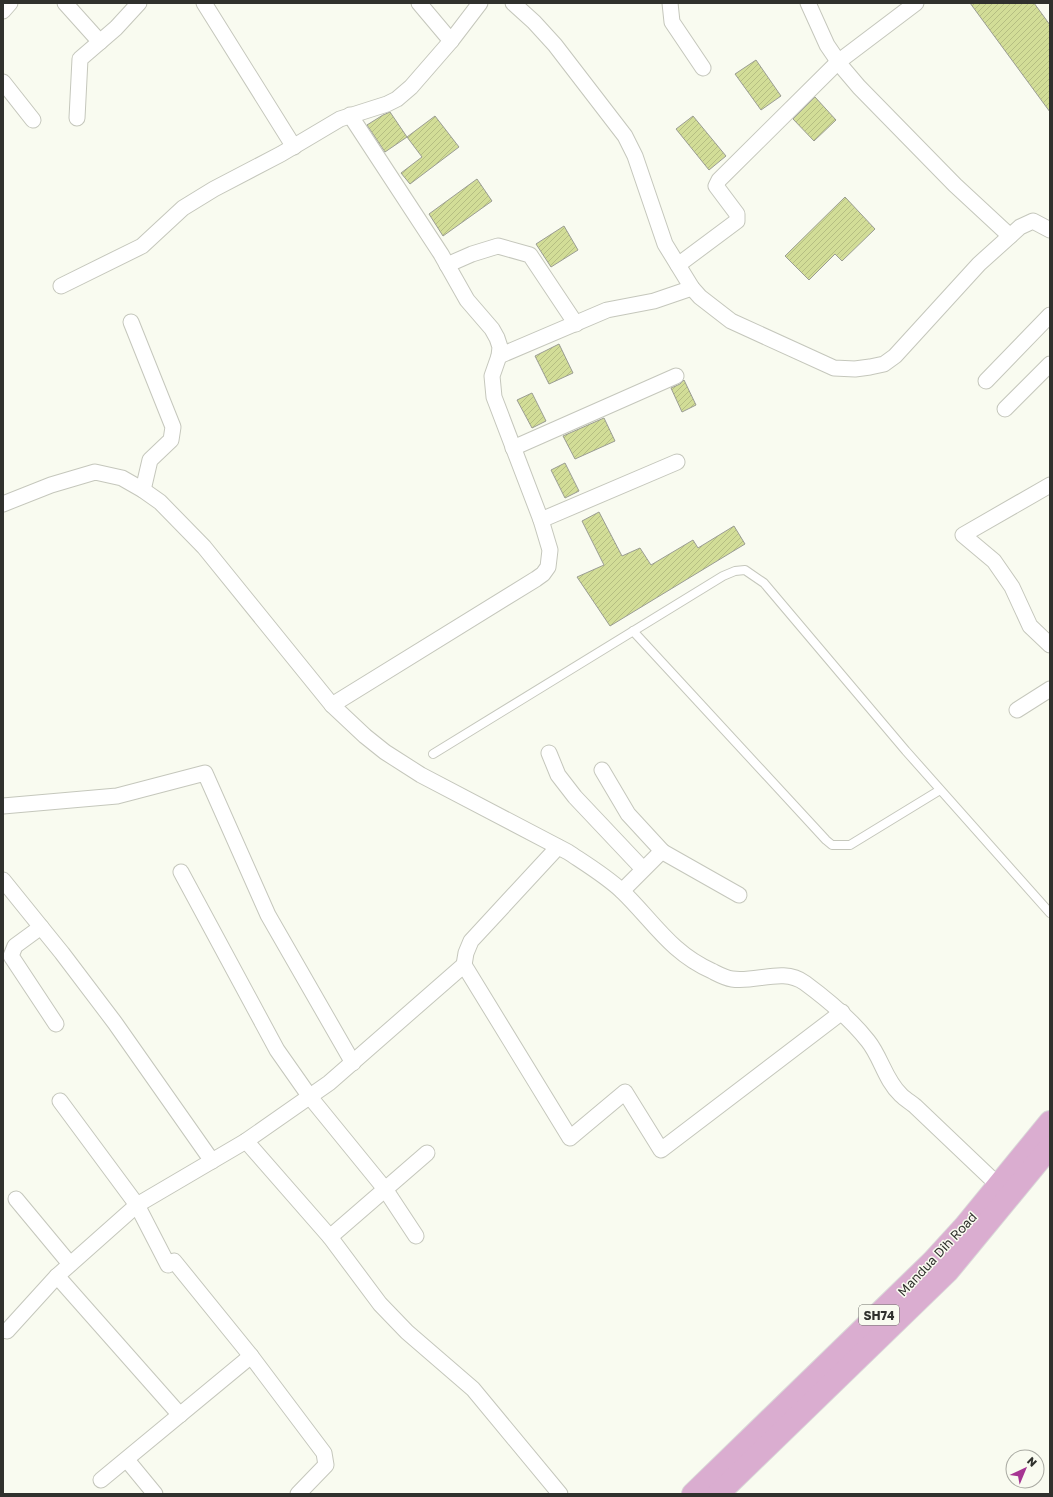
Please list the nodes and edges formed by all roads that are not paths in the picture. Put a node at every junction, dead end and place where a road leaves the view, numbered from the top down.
1 (10, 3) edge
2 (65, 3) edge
3 (139, 3) edge
4 (204, 3) edge
5 (419, 3) edge
6 (480, 3) edge
7 (513, 3) edge
8 (670, 3) edge
9 (808, 3) edge
10 (916, 3) edge
11 (3, 11) edge
12 (451, 41) junction
13 (100, 42) junction
14 (838, 62) junction
15 (703, 68) dead end
16 (3, 82) edge
17 (350, 115) junction
18 (77, 118) dead end
19 (33, 120) dead end
20 (294, 147) junction
21 (1050, 230) edge
22 (1010, 236) junction
23 (447, 265) junction
24 (678, 265) junction
25 (61, 286) dead end
26 (692, 288) junction
27 (1050, 315) edge
28 (132, 322) dead end
29 (576, 324) junction
30 (499, 356) junction
31 (1050, 364) edge
32 (676, 376) dead end
33 (986, 381) dead end
34 (1005, 409) dead end
35 (513, 448) junction
36 (677, 462) dead end
37 (1050, 485) edge
38 (143, 490) junction
39 (3, 504) edge
40 (541, 520) junction
41 (633, 631) junction
42 (1050, 645) edge
43 (1050, 689) edge
44 (332, 705) junction
45 (1017, 710) dead end
46 (549, 753) dead end
47 (433, 754) dead end
48 (602, 770) dead end
49 (940, 790) junction
50 (3, 806) edge
51 (558, 847) junction
52 (663, 852) junction
53 (643, 869) junction
54 (181, 872) dead end
55 (3, 880) edge
56 (622, 891) junction
57 (739, 895) dead end
58 (1050, 913) edge
59 (41, 927) junction
60 (464, 965) junction
61 (842, 1012) junction
62 (56, 1024) dead end
63 (353, 1063) junction
64 (310, 1097) junction
65 (60, 1100) dead end
66 (1050, 1122) edge
67 (246, 1141) junction
68 (1050, 1148) edge
69 (426, 1153) dead end
70 (212, 1161) junction
71 (998, 1185) junction
72 (385, 1188) junction
73 (16, 1199) dead end
74 (137, 1206) junction
75 (416, 1236) dead end
76 (330, 1237) junction
77 (70, 1264) junction
78 (57, 1276) junction
79 (7, 1331) dead end
80 (251, 1356) junction
81 (180, 1415) junction
82 (127, 1460) junction
83 (102, 1480) dead end
84 (155, 1494) edge
85 (298, 1494) edge
86 (560, 1494) edge
87 (693, 1494) edge
88 (718, 1494) edge

1 - 11 street
2 - 13 street
3 - 13 street
4 - 20 street
5 - 12 street
6 - 12 street
7 - 24 street
8 - 15 street
9 - 14 street
10 - 14 street
12 - 17 street
13 - 18 street
14 - 22 street
14 - 24 street
16 - 19 street
17 - 20 street
17 - 23 street
20 - 25 street
21 - 22 street
22 - 26 street
23 - 29 street
23 - 30 street
24 - 26 street
26 - 29 street
27 - 33 street
28 - 38 street
29 - 30 street
30 - 35 street
31 - 34 street
32 - 35 street
35 - 40 street
36 - 40 street
37 - 42 street
38 - 39 street
38 - 44 street
40 - 44 street
41 - 47 lane
41 - 49 lane
41 - 49 lane
43 - 45 street
44 - 51 street
46 - 53 street
48 - 52 street
49 - 58 lane
50 - 63 street
51 - 56 street
51 - 60 street
52 - 53 street
52 - 57 street
53 - 56 street
54 - 64 street
55 - 59 street
56 - 61 street
59 - 62 street
59 - 70 street
60 - 61 street
60 - 63 street
61 - 71 street
63 - 64 street
64 - 67 street
64 - 72 street
65 - 74 street
66 - 71 main road, Mandua Dih Road / SH74
67 - 70 street
67 - 76 street
68 - 88 main road, Mandua Dih Road / SH74
69 - 72 street
70 - 74 street
71 - 87 main road, Mandua Dih Road / SH74
72 - 75 street
72 - 76 street
73 - 77 street
74 - 77 street
74 - 80 street
76 - 86 street
77 - 78 street
78 - 79 street
78 - 81 street
80 - 81 street
80 - 85 street
81 - 82 street
82 - 83 street
82 - 84 street

